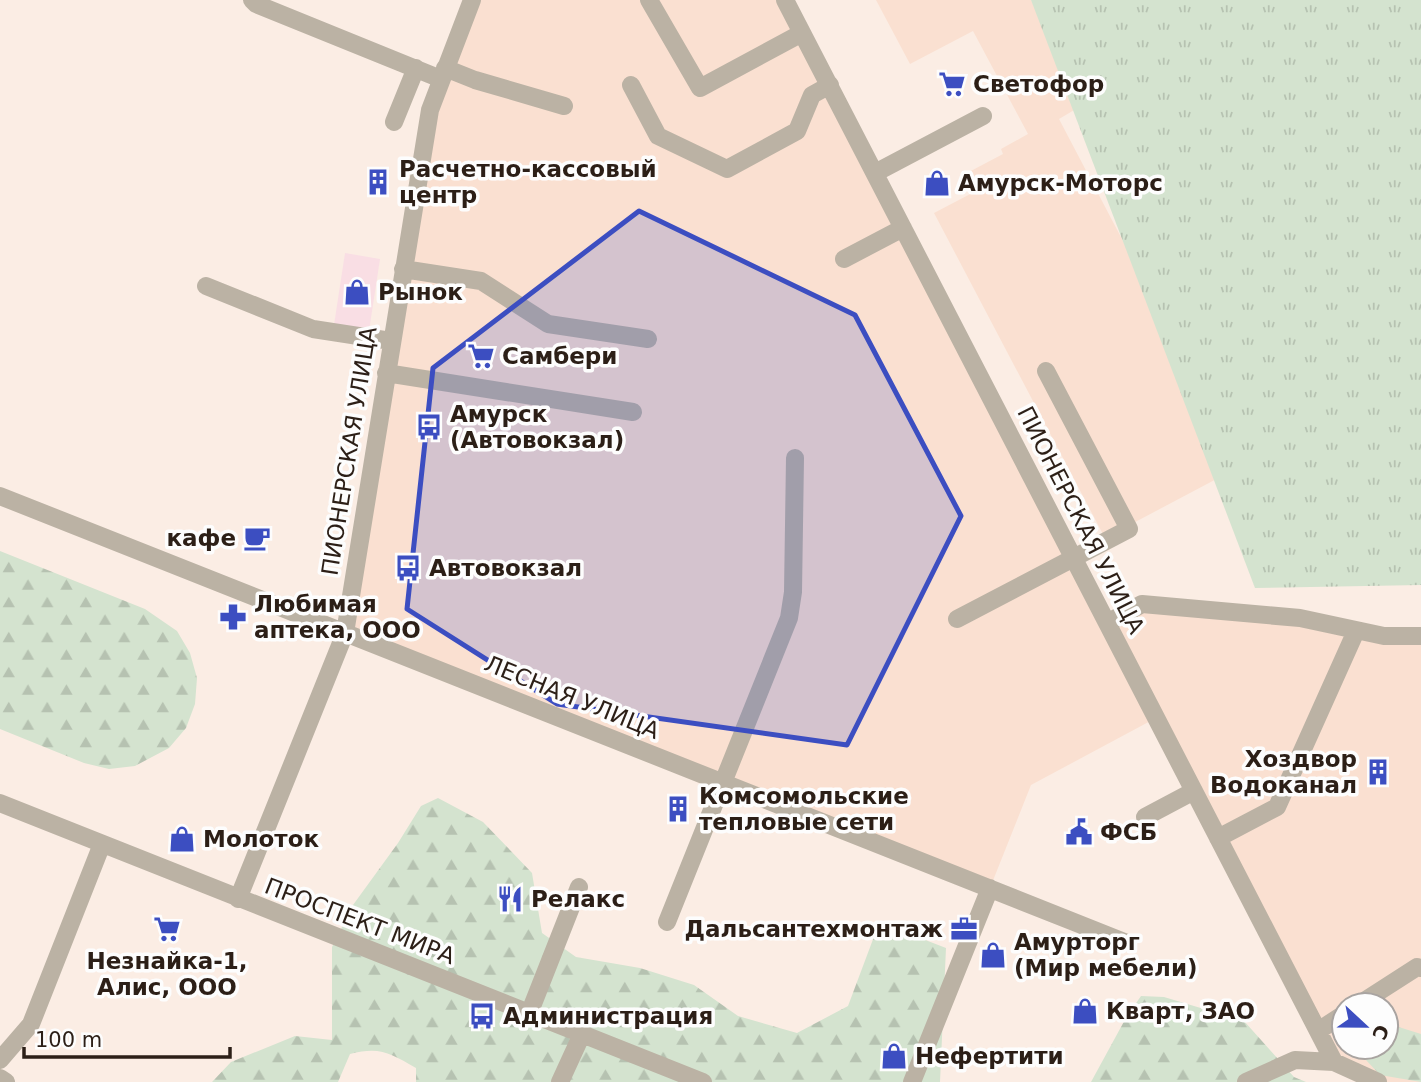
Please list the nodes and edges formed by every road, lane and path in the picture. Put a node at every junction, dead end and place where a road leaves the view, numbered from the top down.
1 (252, 0) edge
2 (472, 0) edge
3 (649, 0) edge
4 (785, 0) edge
5 (802, 33) junction
6 (416, 68) junction
7 (443, 73) junction
8 (631, 85) dead end
9 (830, 86) junction
10 (564, 106) dead end
11 (983, 116) dead end
12 (394, 122) dead end
13 (875, 173) junction
14 (903, 228) junction
15 (844, 259) dead end
16 (403, 269) junction
17 (206, 286) dead end
18 (648, 340) dead end
19 (391, 341) junction
20 (1046, 372) dead end
21 (386, 373) junction
22 (633, 412) dead end
23 (795, 458) dead end
24 (0, 496) edge
25 (1073, 558) junction
26 (957, 619) dead end
27 (1107, 623) junction
28 (1356, 631) junction
29 (345, 633) junction
30 (1421, 636) edge
31 (723, 783) junction
32 (1194, 791) junction
33 (0, 803) edge
34 (1145, 817) dead end
35 (1218, 838) junction
36 (102, 844) junction
37 (579, 887) dead end
38 (990, 888) junction
39 (237, 899) junction
40 (667, 922) dead end
41 (1127, 943) dead end
42 (1421, 968) edge
43 (1380, 991) edge
44 (529, 1014) junction
45 (1330, 1023) edge
46 (1318, 1031) junction
47 (582, 1034) junction
48 (0, 1060) edge
49 (1334, 1062) junction
50 (0, 1078) edge
51 (1354, 1078) edge
52 (6, 1082) edge
53 (560, 1082) edge
54 (704, 1082) edge
55 (912, 1082) edge
56 (1247, 1082) edge
57 (1378, 1082) edge

1 - 6 street
2 - 7 street, ПИОНЕРСКАЯ УЛИЦА
3 - 5 street
4 - 5 street, ПИОНЕРСКАЯ УЛИЦА
5 - 9 street, ПИОНЕРСКАЯ УЛИЦА
6 - 7 street
6 - 12 street
7 - 10 street
7 - 16 street, ПИОНЕРСКАЯ УЛИЦА
8 - 9 street
9 - 13 street, ПИОНЕРСКАЯ УЛИЦА
11 - 13 street
13 - 14 street, ПИОНЕРСКАЯ УЛИЦА
14 - 15 street
14 - 25 street, ПИОНЕРСКАЯ УЛИЦА
16 - 18 street
16 - 19 street, ПИОНЕРСКАЯ УЛИЦА
17 - 19 street
19 - 21 street, ПИОНЕРСКАЯ УЛИЦА
20 - 25 street
21 - 22 street
21 - 29 street, ПИОНЕРСКАЯ УЛИЦА
23 - 31 street
24 - 29 street, ЛЕСНАЯ УЛИЦА
25 - 26 street
25 - 27 street, ПИОНЕРСКАЯ УЛИЦА
27 - 28 street
27 - 32 street, ПИОНЕРСКАЯ УЛИЦА
28 - 30 street
28 - 35 street
29 - 31 street, ЛЕСНАЯ УЛИЦА
29 - 39 street, ПИОНЕРСКАЯ УЛИЦА
31 - 38 street, ЛЕСНАЯ УЛИЦА
31 - 40 street
32 - 34 street
32 - 35 street, ПИОНЕРСКАЯ УЛИЦА
33 - 36 street, ПРОСПЕКТ МИРА
35 - 46 street, ПИОНЕРСКАЯ УЛИЦА
36 - 39 street, ПРОСПЕКТ МИРА
36 - 48 street
37 - 44 street
38 - 41 street, ЛЕСНАЯ УЛИЦА
38 - 55 street
39 - 44 street, ПРОСПЕКТ МИРА
42 - 43 street
44 - 47 street, ПРОСПЕКТ МИРА
45 - 46 street
46 - 49 street, ПИОНЕРСКАЯ УЛИЦА
47 - 53 street
47 - 54 street, ПРОСПЕКТ МИРА
49 - 51 street
49 - 56 street
50 - 52 street
51 - 57 street

